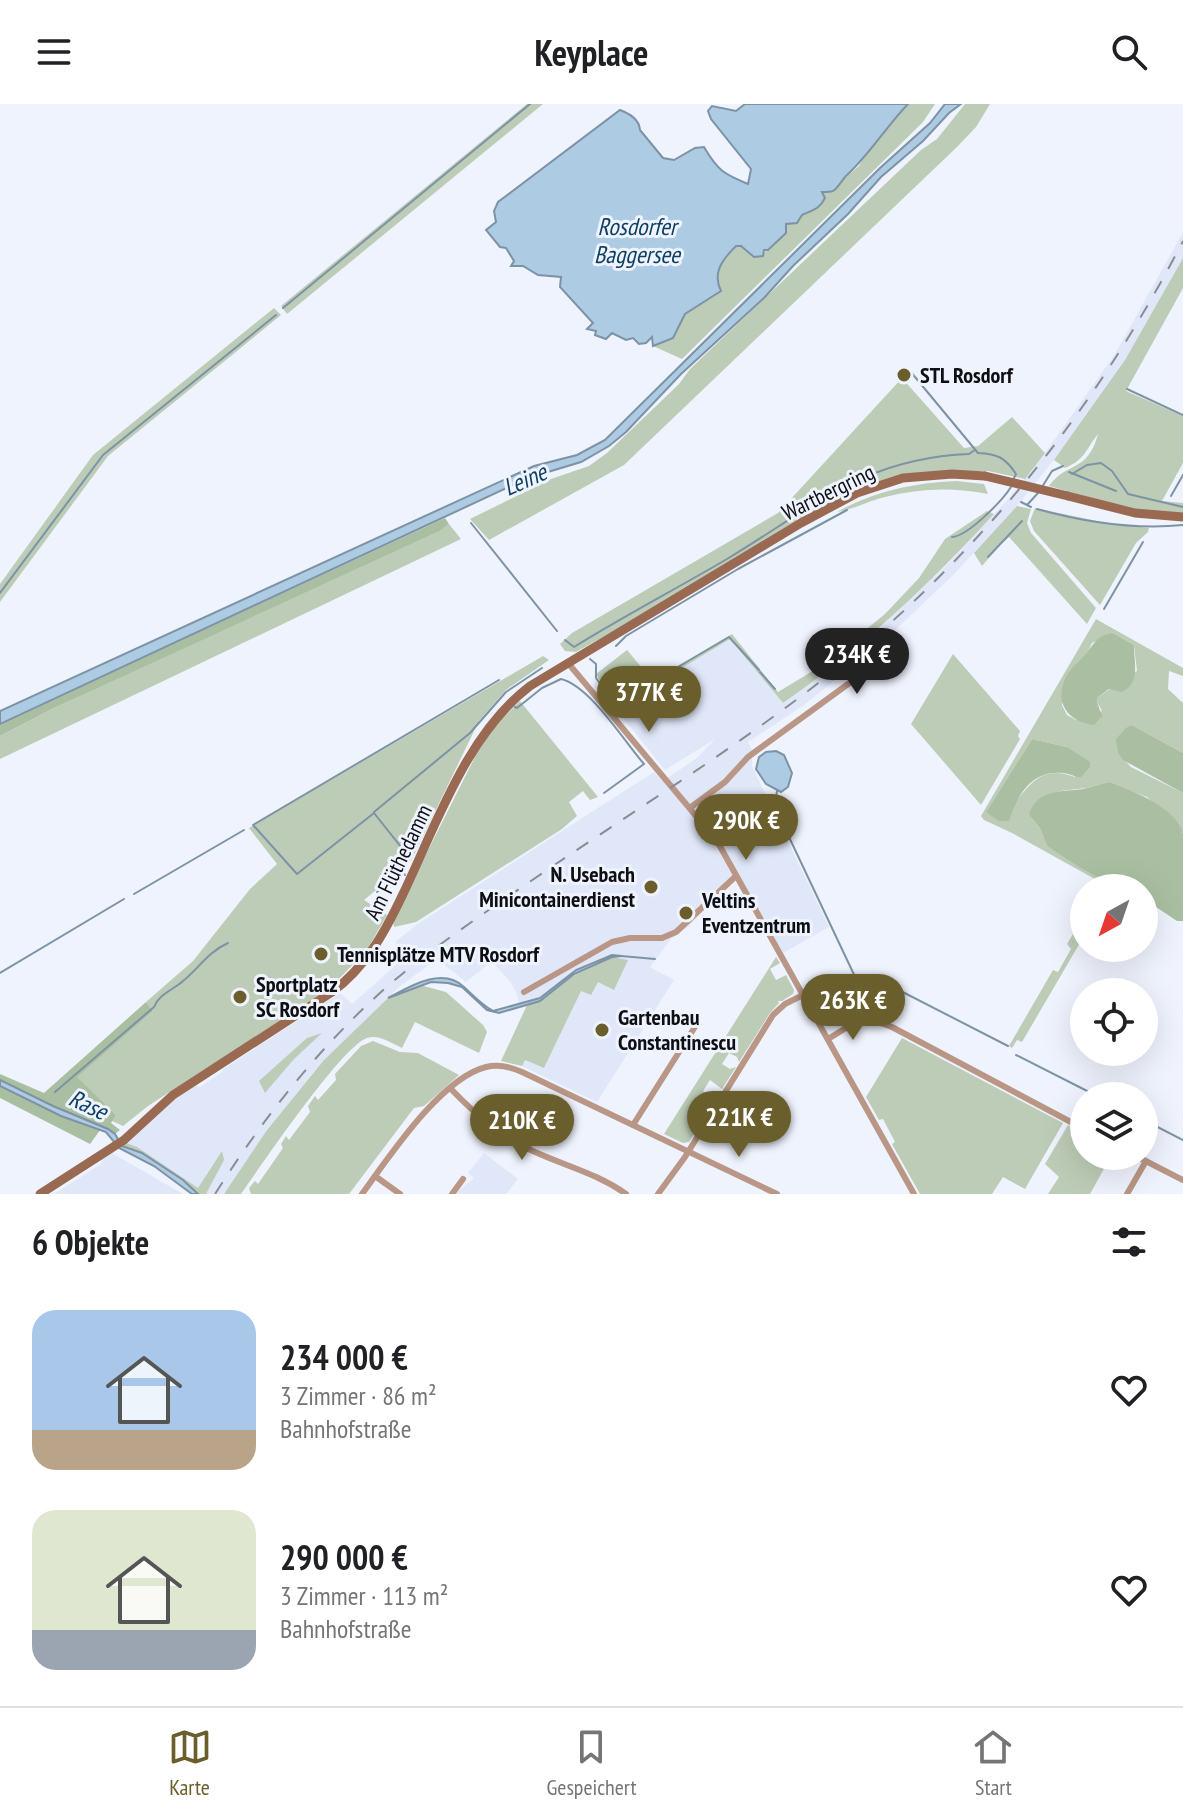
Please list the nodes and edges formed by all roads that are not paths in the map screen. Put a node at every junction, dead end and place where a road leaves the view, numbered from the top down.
1 (1183, 517) edge
2 (890, 644) dead end
3 (567, 663) junction
4 (691, 807) junction
5 (736, 876) junction
6 (524, 992) dead end
7 (803, 995) junction
8 (698, 1022) dead end
9 (828, 1039) junction
10 (450, 1088) junction
11 (1070, 1121) edge
12 (633, 1125) junction
13 (688, 1151) junction
14 (1158, 1167) edge
15 (1141, 1170) edge
16 (375, 1176) junction
17 (463, 1179) dead end
18 (1183, 1180) edge
19 (40, 1194) edge
20 (362, 1194) edge
21 (400, 1194) edge
22 (452, 1194) edge
23 (626, 1194) edge
24 (658, 1194) edge
25 (777, 1194) edge
26 (914, 1194) edge
27 (1127, 1194) edge

1 - 3 main road, Wartbergring, bridge
2 - 4 street
3 - 4 street
3 - 19 main road, Am Flüthedamm
4 - 5 street
5 - 6 street
5 - 7 street
7 - 9 street
7 - 13 street
8 - 12 street
9 - 11 street
9 - 26 street
10 - 12 street
10 - 16 street
10 - 23 street
12 - 13 street
13 - 24 street
13 - 25 street
14 - 18 street
15 - 27 street
16 - 20 street
16 - 21 street
17 - 22 street

